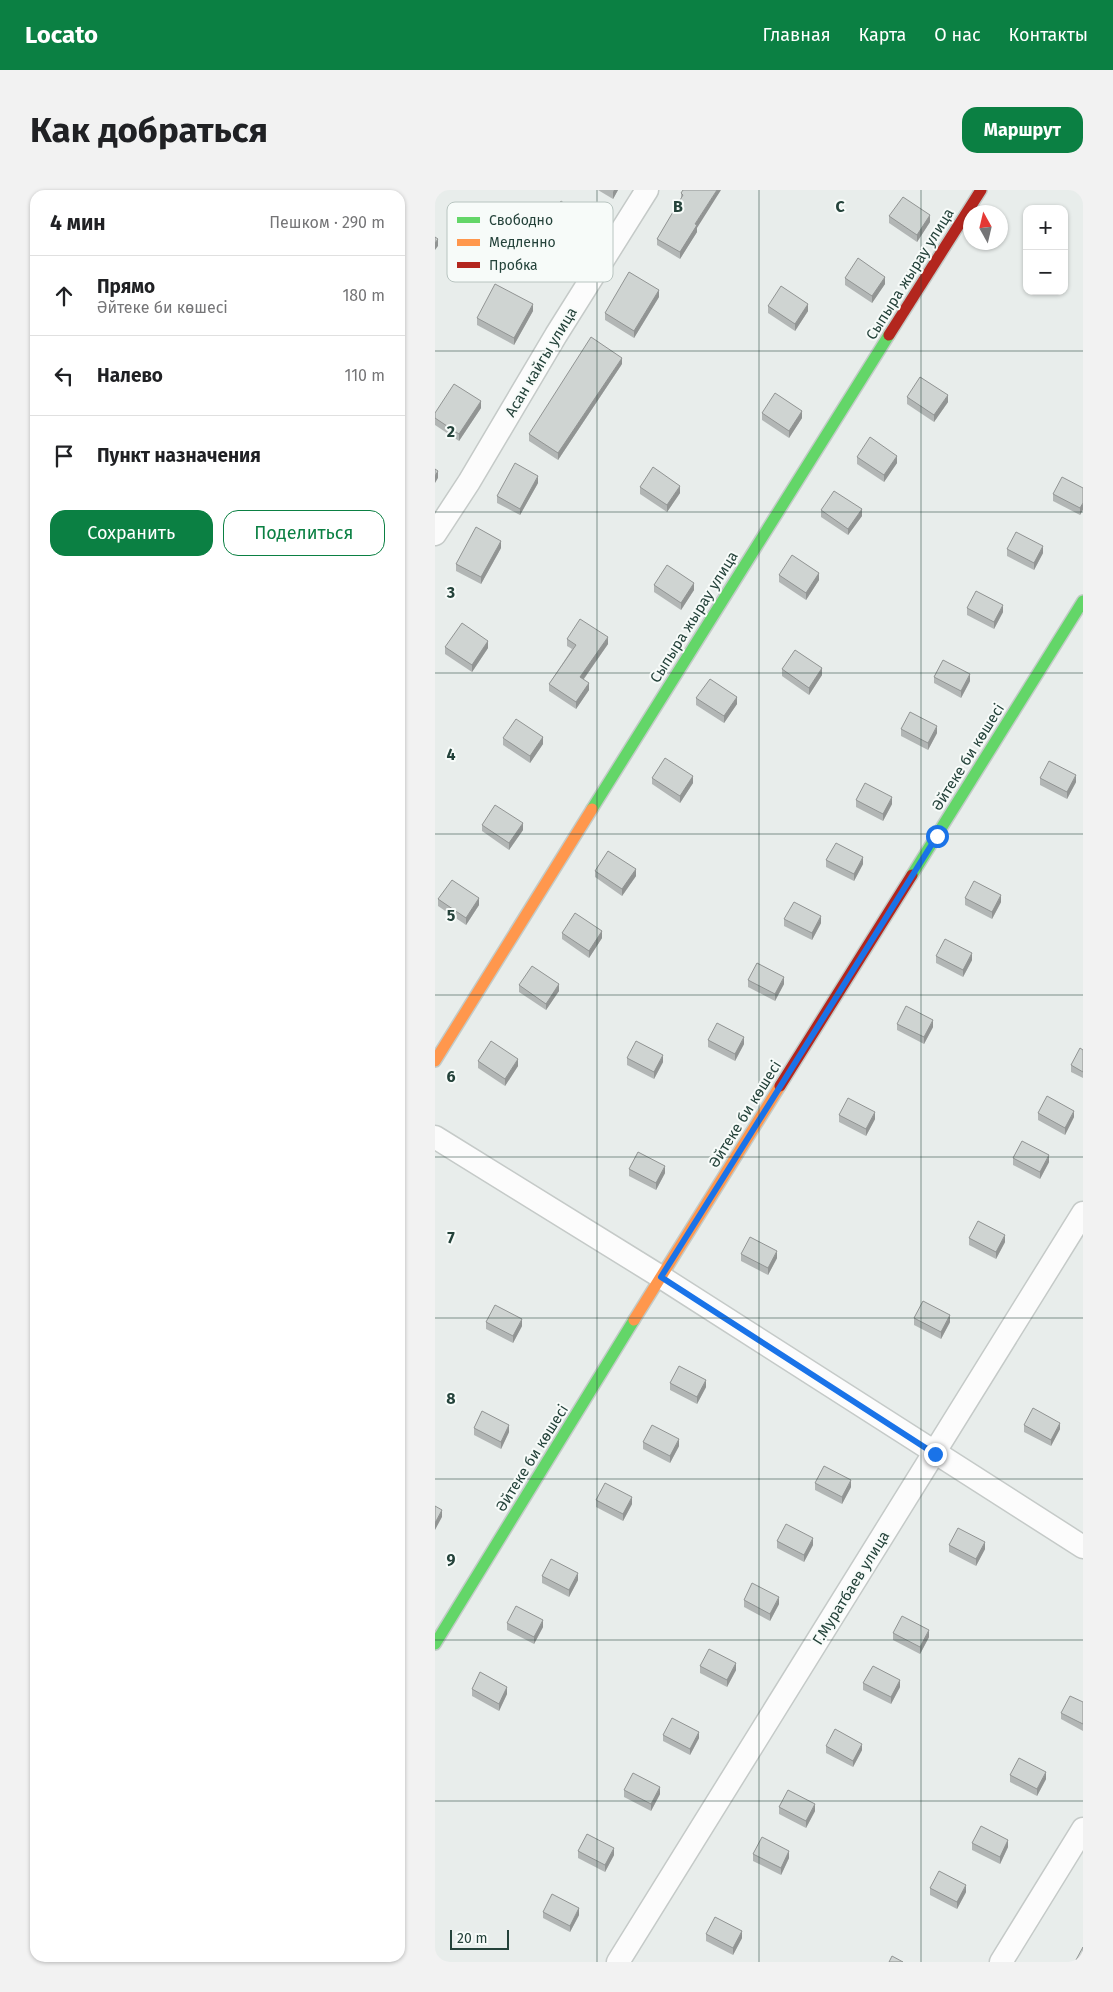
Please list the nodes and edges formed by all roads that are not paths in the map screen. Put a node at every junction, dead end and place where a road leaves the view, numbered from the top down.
1 (647, 190) edge
2 (981, 190) edge
3 (613, 244) edge
4 (589, 282) edge
5 (435, 534) edge
6 (1083, 601) edge
7 (435, 1061) edge
8 (435, 1137) edge
9 (1083, 1213) edge
10 (661, 1277) junction
11 (935, 1454) junction
12 (1083, 1547) edge
13 (435, 1644) edge
14 (1083, 1829) edge
15 (618, 1962) edge
16 (1001, 1962) edge

1 - 3 street, Асан кайгы улица
2 - 7 street, Сыпыра жырау улица
4 - 5 street, Асан кайгы улица
6 - 10 street, Әйтеке би көшесі
8 - 10 street
9 - 11 street, Г.Муратбаев улица
10 - 11 street
10 - 13 street, Әйтеке би көшесі
11 - 12 street
11 - 15 street, Г.Муратбаев улица
14 - 16 street

